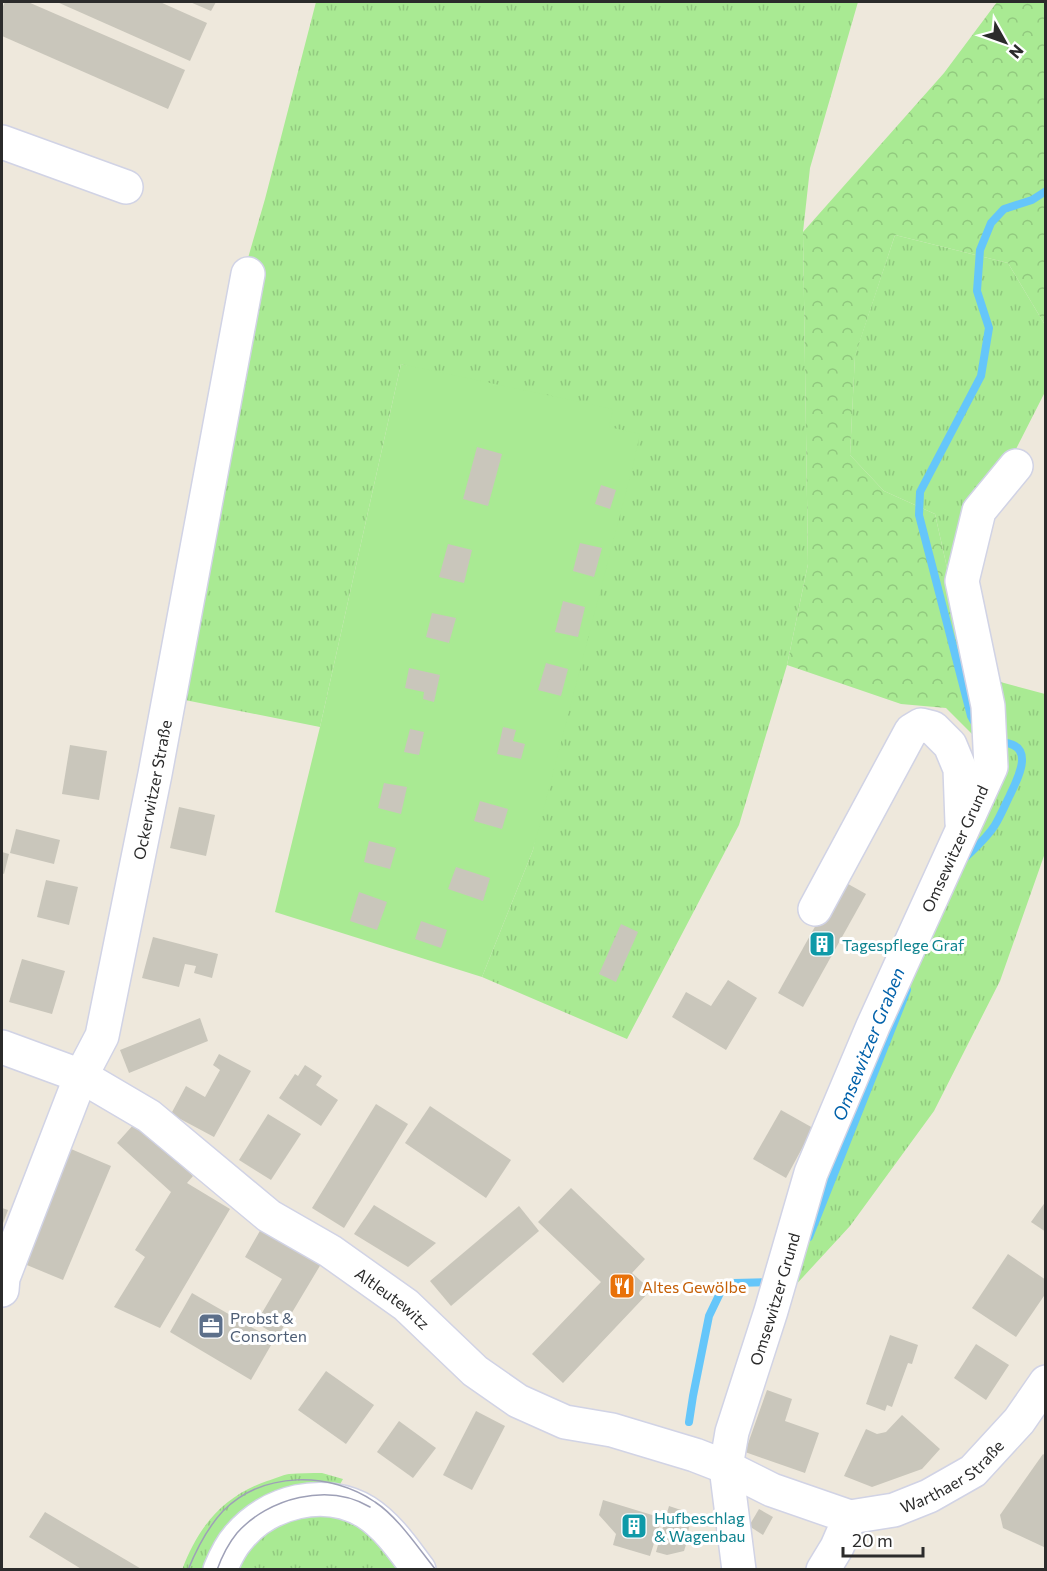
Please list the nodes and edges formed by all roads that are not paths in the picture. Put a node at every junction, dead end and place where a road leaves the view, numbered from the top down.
1 (2, 142) edge
2 (126, 187) dead end
3 (248, 274) dead end
4 (1016, 466) dead end
5 (963, 828) junction
6 (814, 909) dead end
7 (2, 1047) edge
8 (81, 1076) junction
9 (2, 1290) edge
10 (1046, 1382) edge
11 (726, 1467) junction
12 (850, 1517) junction
13 (220, 1569) edge
14 (419, 1569) edge
15 (739, 1569) edge
16 (823, 1569) edge

1 - 2 street
3 - 8 street, Ockerwitzer Straße
4 - 5 street, Omsewitzer Grund
5 - 6 street
5 - 11 street, Omsewitzer Grund
7 - 8 street, Altleutewitz
8 - 9 street, Ockerwitzer Straße
8 - 11 street, Altleutewitz
10 - 12 street, Warthaer Straße
11 - 12 street, Altleutewitz
11 - 15 street
12 - 16 street
13 - 14 street

